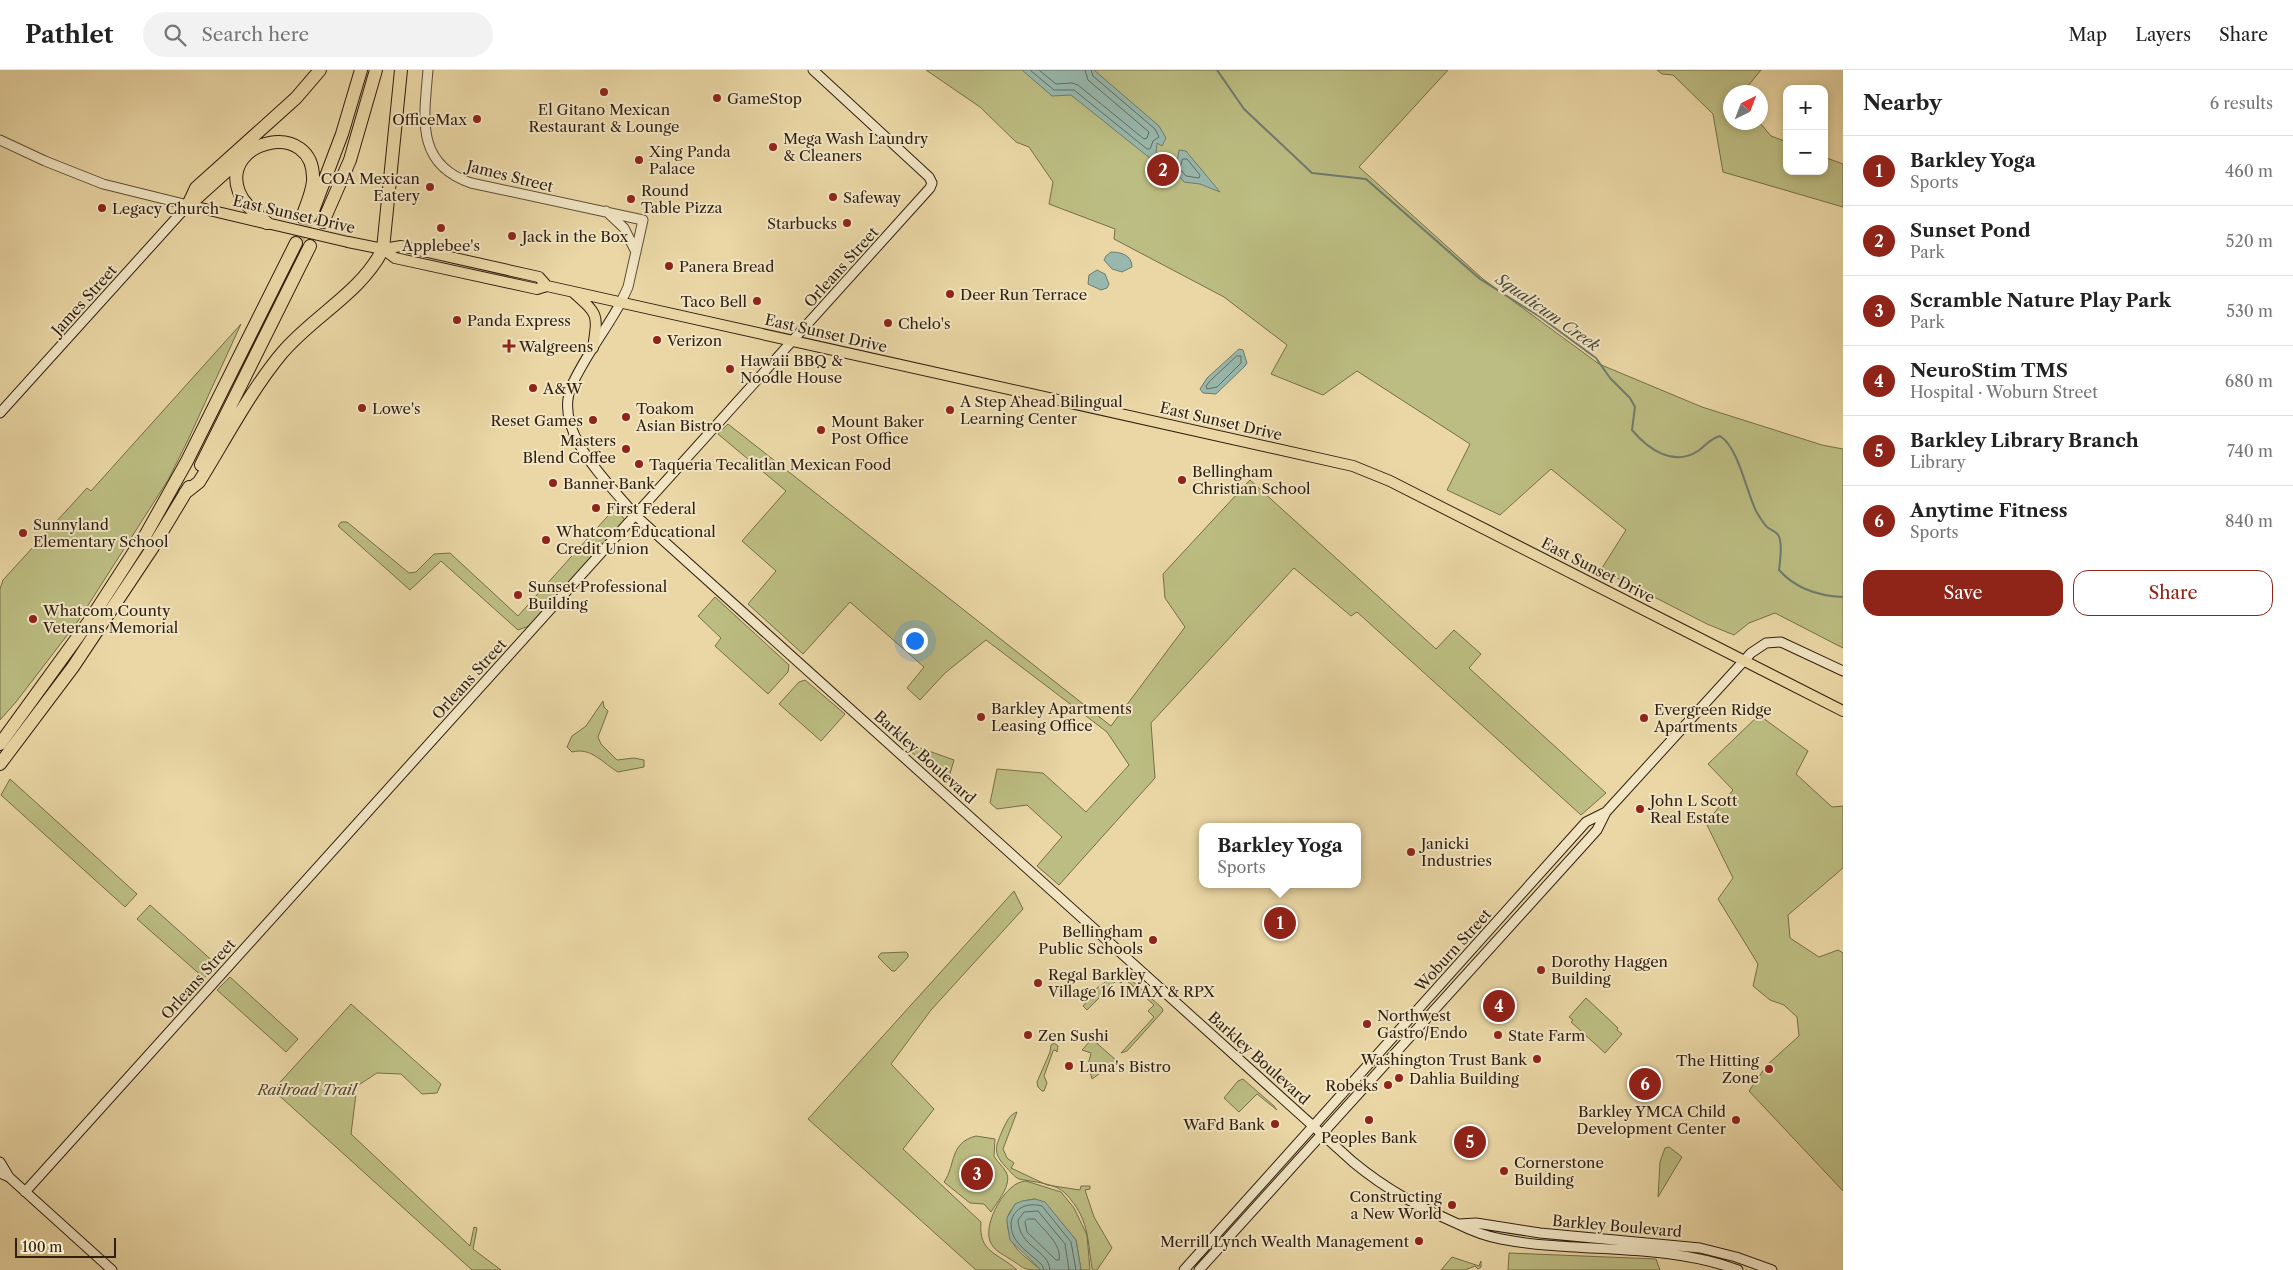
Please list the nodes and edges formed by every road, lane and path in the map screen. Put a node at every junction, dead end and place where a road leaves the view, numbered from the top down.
1 (320, 70) edge
2 (361, 70) edge
3 (376, 70) edge
4 (401, 70) edge
5 (428, 70) edge
6 (813, 70) edge
7 (0, 140) edge
8 (247, 154) junction
9 (188, 205) junction
10 (606, 211) junction
11 (643, 220) joint
12 (323, 222) tunnel mouth
13 (269, 224) junction
14 (296, 243) tunnel mouth
15 (310, 246) tunnel mouth
16 (383, 249) junction
17 (636, 252) junction
18 (572, 292) junction
19 (621, 302) junction
20 (793, 340) junction
21 (593, 348) junction
22 (0, 413) edge
23 (185, 493) junction
24 (636, 515) junction
25 (149, 541) junction
26 (1743, 660) junction
27 (1843, 671) edge
28 (1843, 712) edge
29 (0, 744) edge
30 (0, 764) edge
31 (1606, 812) junction
32 (1313, 1126) junction
33 (1322, 1134) junction
34 (0, 1162) edge
35 (4, 1175) edge
36 (25, 1192) junction
37 (1457, 1224) junction
38 (106, 1268) edge
39 (1184, 1270) edge
40 (1199, 1270) edge
41 (1738, 1270) edge
42 (1772, 1270) edge

1 - 9 highway
2 - 8 highway
3 - 12 highway
4 - 16 highway
5 - 10 main road, James Street
6 - 20 main road, Orleans Street
7 - 9 main road, East Sunset Drive
8 - 9 highway
8 - 13 highway
9 - 13 main road, East Sunset Drive
9 - 22 main road, James Street
10 - 11 main road, James Street
10 - 17 main road
11 - 17 main road, Barkley Boulevard
13 - 16 main road, East Sunset Drive, bridge
14 - 25 highway
15 - 23 highway
16 - 18 main road, East Sunset Drive
16 - 23 highway
17 - 19 main road, Barkley Boulevard
18 - 19 main road, East Sunset Drive
18 - 21 main road
19 - 20 main road, East Sunset Drive
19 - 21 main road, Barkley Boulevard
20 - 24 main road, Orleans Street
20 - 26 main road, East Sunset Drive
21 - 24 main road, Barkley Boulevard
23 - 25 highway
24 - 32 main road, Barkley Boulevard
24 - 36 main road, Orleans Street
25 - 29 highway
25 - 30 highway
26 - 27 main road, Woburn Street
26 - 28 main road, East Sunset Drive
26 - 31 main road, Woburn Street
31 - 32 main road, Woburn Street
31 - 33 main road, Woburn Street
32 - 33 main road, Barkley Boulevard
32 - 39 main road, Woburn Street
33 - 37 main road, Barkley Boulevard
33 - 40 main road, Woburn Street
34 - 35 main road
35 - 36 main road
36 - 38 main road
37 - 41 main road, Barkley Boulevard
37 - 42 main road, Barkley Boulevard

